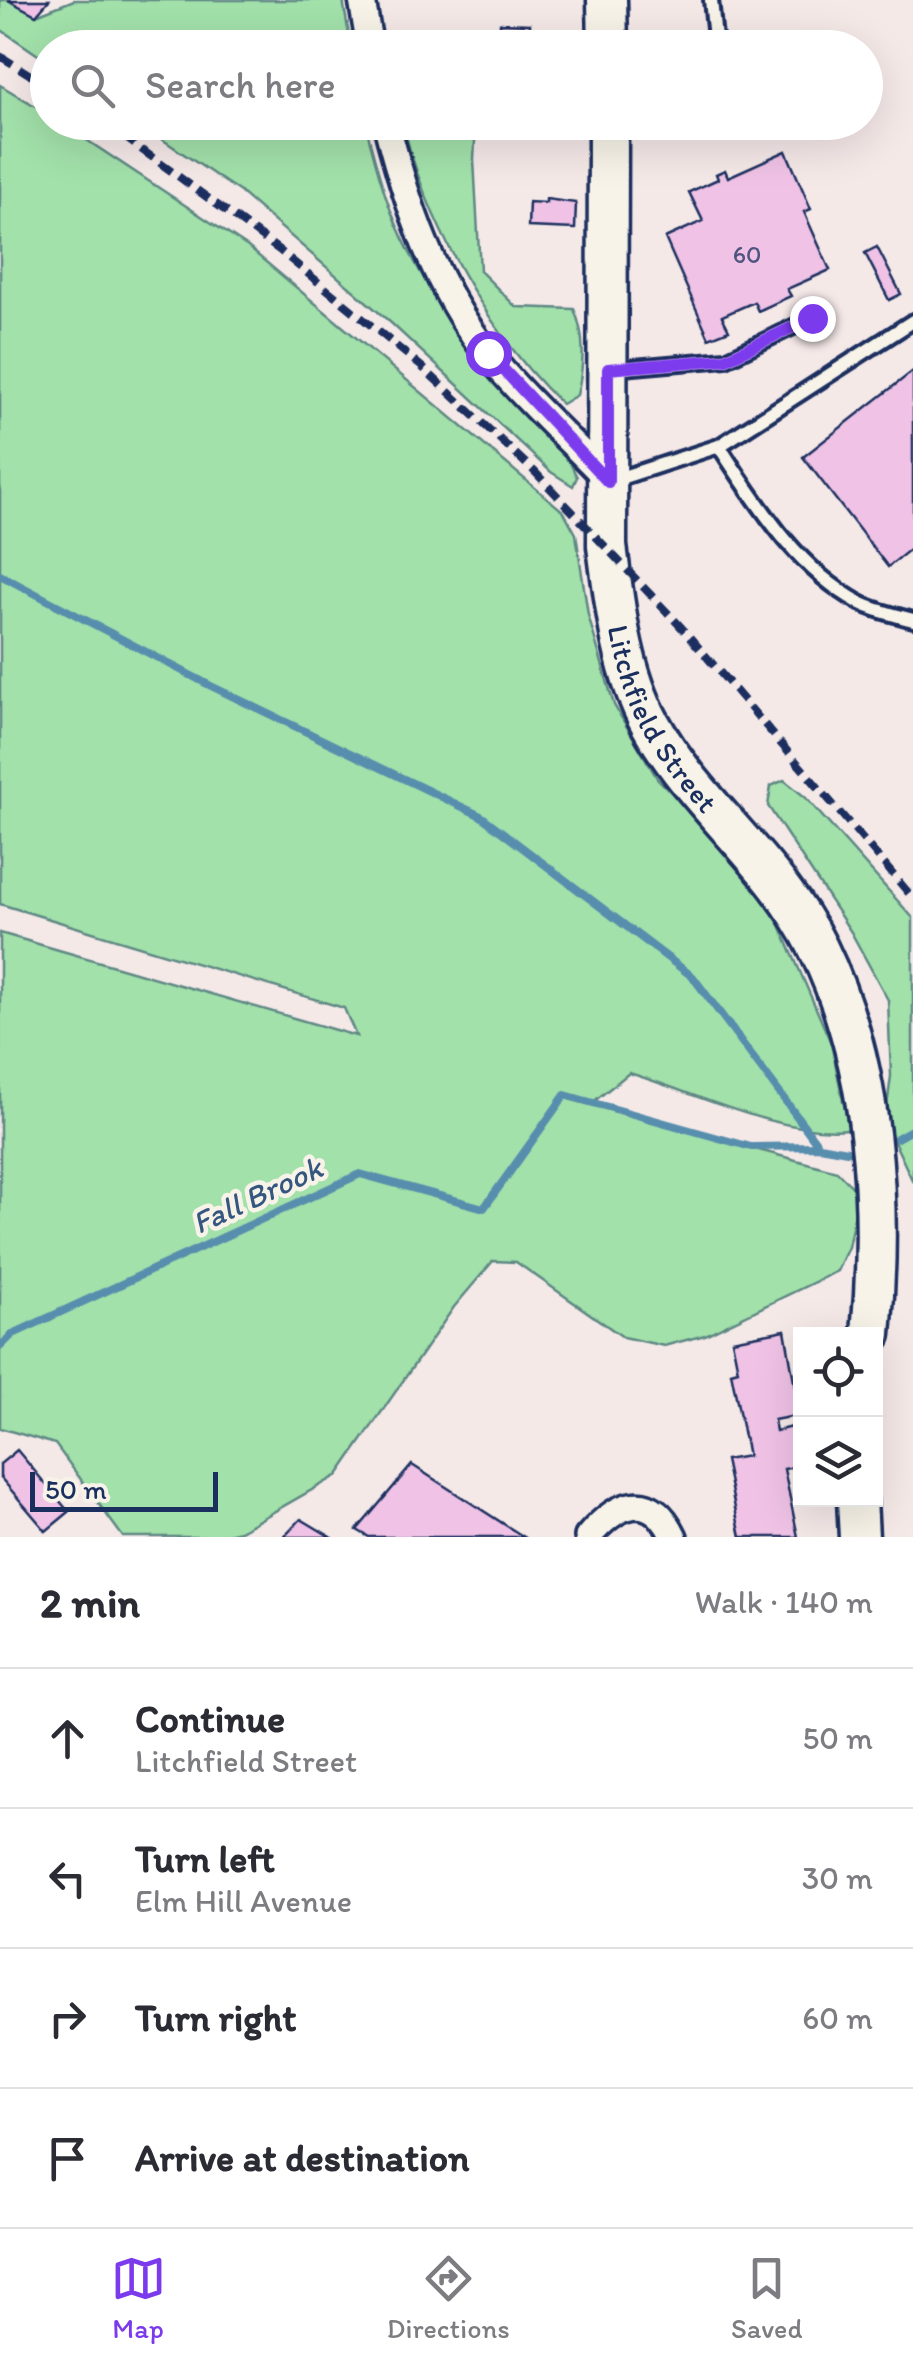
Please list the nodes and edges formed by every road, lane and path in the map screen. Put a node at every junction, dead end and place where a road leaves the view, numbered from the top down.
1 (362, 0) edge
2 (607, 0) edge
3 (711, 0) edge
4 (367, 30) edge
5 (608, 30) edge
6 (714, 30) edge
7 (391, 140) edge
8 (608, 140) edge
9 (812, 318) dead end
10 (913, 321) edge
11 (608, 369) junction
12 (719, 446) junction
13 (608, 482) junction
14 (913, 620) edge
15 (870, 1327) edge
16 (857, 1507) edge
17 (588, 1537) edge
18 (674, 1537) edge
19 (859, 1537) edge

1 - 4 street
2 - 5 main road
3 - 6 lane
7 - 13 street
8 - 11 main road, Litchfield Street
9 - 11 lane
10 - 12 lane
11 - 13 main road, Litchfield Street
12 - 13 lane
12 - 14 lane
13 - 15 main road, Litchfield Street
16 - 19 main road
17 - 18 street

